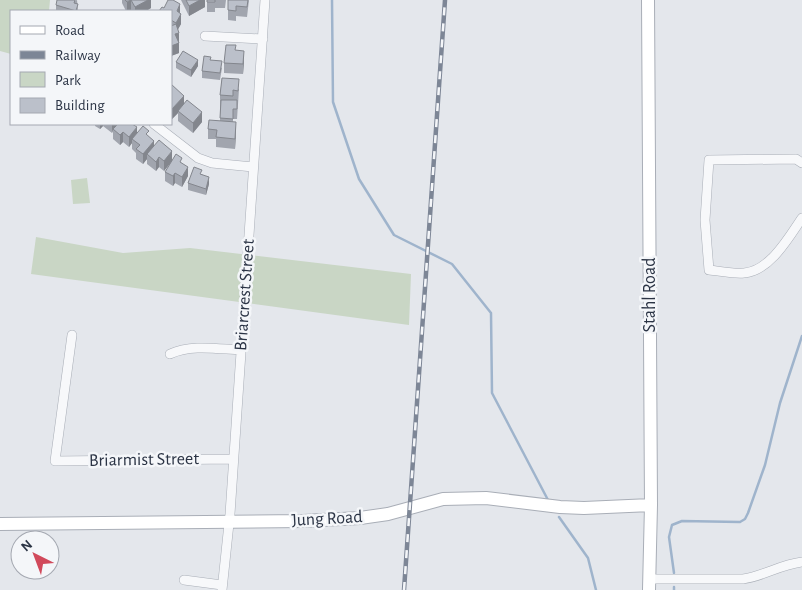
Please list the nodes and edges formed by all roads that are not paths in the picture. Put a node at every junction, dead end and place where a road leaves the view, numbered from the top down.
1 (265, 0) edge
2 (648, 0) edge
3 (205, 36) dead end
4 (262, 40) junction
5 (155, 125) edge
6 (802, 163) edge
7 (254, 167) junction
8 (802, 218) edge
9 (72, 335) dead end
10 (241, 350) junction
11 (170, 354) dead end
12 (233, 459) junction
13 (651, 505) junction
14 (229, 522) junction
15 (0, 524) edge
16 (802, 562) edge
17 (733, 579) junction
18 (184, 580) dead end
19 (650, 584) edge
20 (222, 588) edge
21 (732, 590) edge

1 - 4 street, Briarcrest Street
2 - 13 street, Stahl Road
3 - 4 street
4 - 7 street, Briarcrest Street
5 - 7 street
6 - 8 street
7 - 10 street, Briarcrest Street
9 - 12 street, Briarmist Street
10 - 11 street
10 - 12 street, Briarcrest Street
12 - 14 street, Briarcrest Street
13 - 14 street, Jung Road
13 - 19 street, Stahl Road
14 - 15 street, Jung Road
14 - 20 street, Briarcrest Street
16 - 17 street
17 - 19 street
17 - 21 street
18 - 20 street

